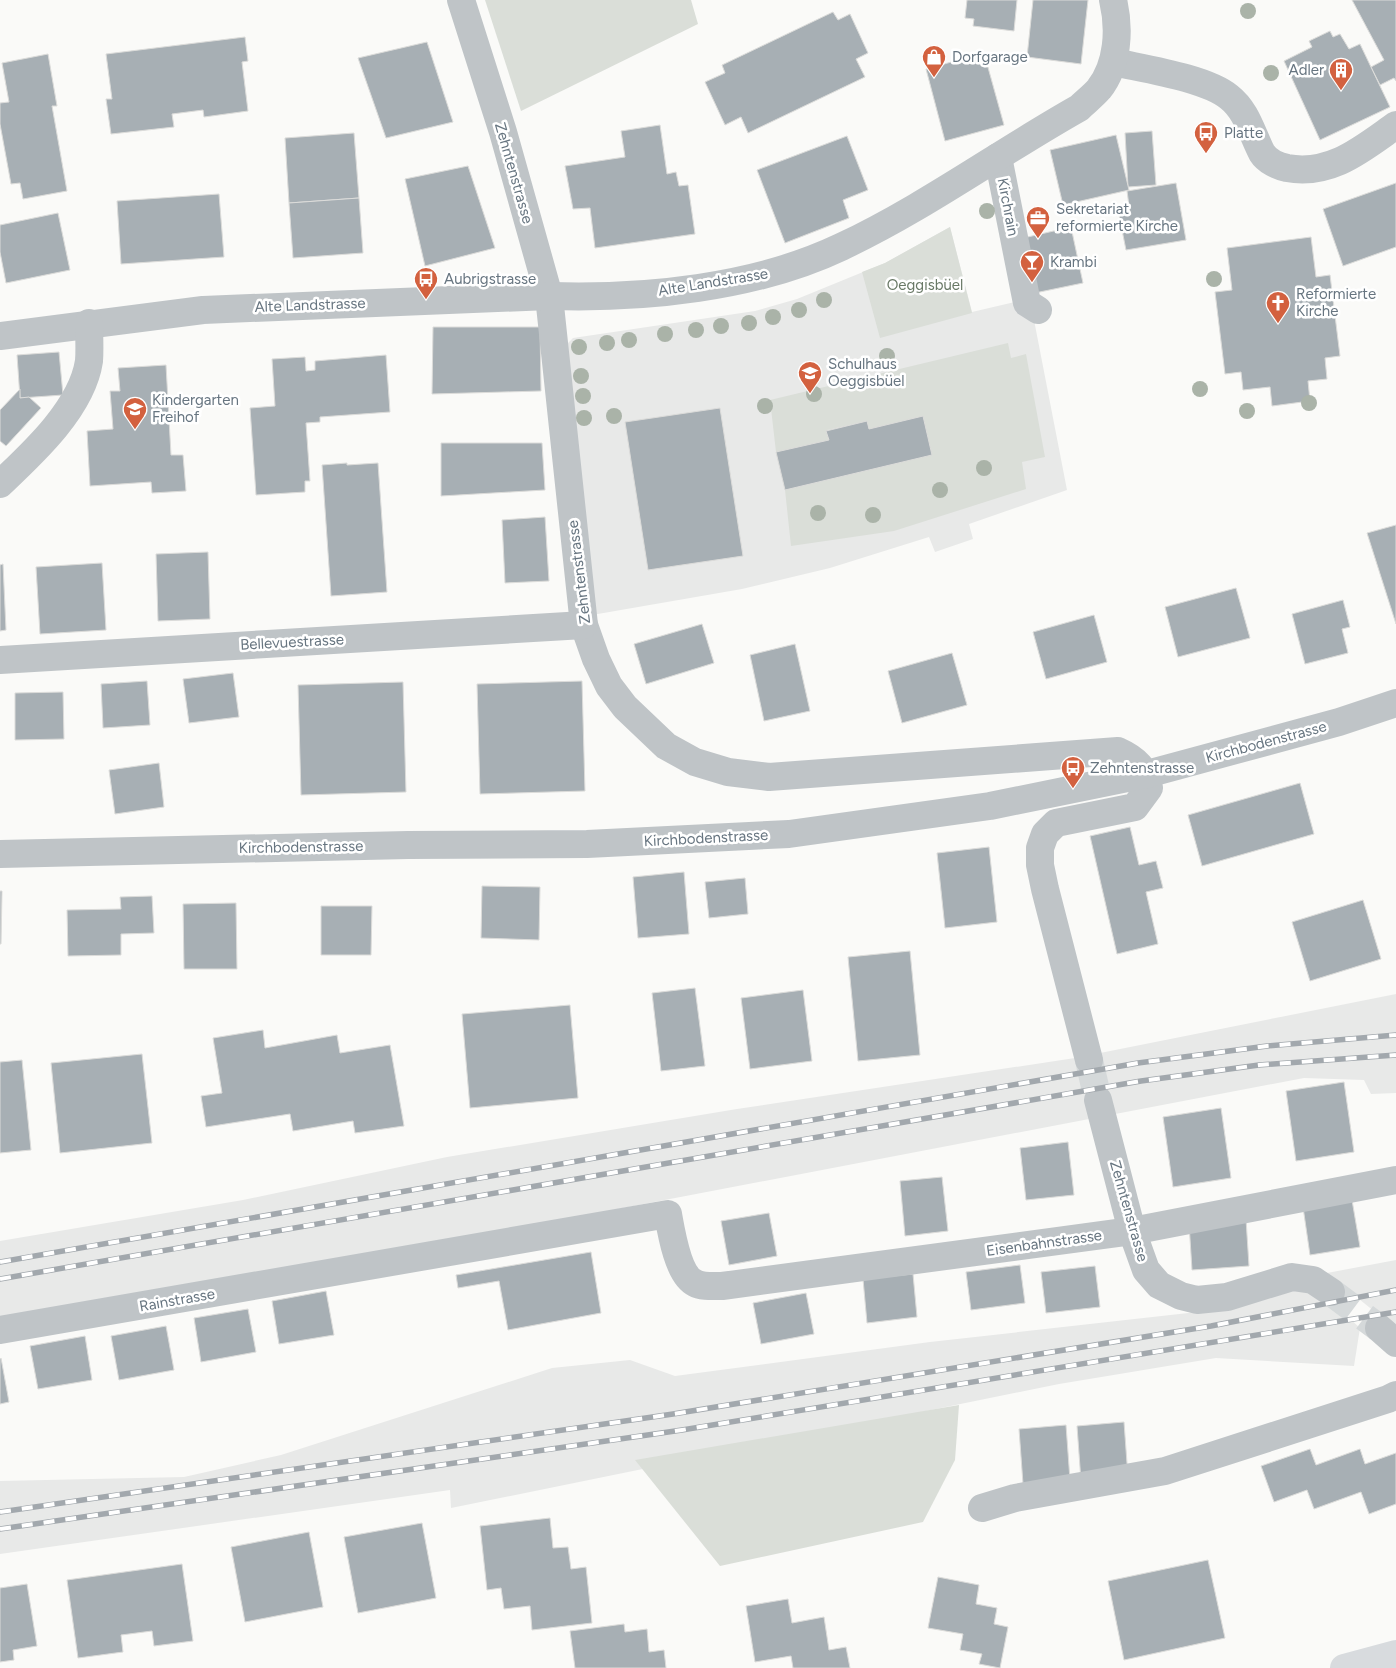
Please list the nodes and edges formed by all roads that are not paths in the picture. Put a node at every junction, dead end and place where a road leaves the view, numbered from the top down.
1 (461, 0) edge
2 (1113, 0) edge
3 (1114, 62) junction
4 (1396, 125) edge
5 (998, 157) junction
6 (549, 296) junction
7 (1038, 310) dead end
8 (89, 323) junction
9 (0, 336) edge
10 (0, 484) edge
11 (584, 625) junction
12 (0, 660) edge
13 (1396, 703) edge
14 (1147, 774) junction
15 (0, 854) edge
16 (1088, 1060) tunnel mouth
17 (1098, 1100) tunnel mouth
18 (1396, 1180) edge
19 (1132, 1231) junction
20 (690, 1280) joint
21 (1332, 1292) tunnel mouth
22 (0, 1330) edge
23 (1396, 1395) edge
24 (982, 1508) dead end
25 (1396, 1654) edge
26 (1344, 1668) edge

1 - 6 street, Zehntenstrasse
2 - 3 street
3 - 4 street
3 - 5 street, Alte Landstrasse
5 - 6 street, Alte Landstrasse
5 - 7 street, Kirchrain
6 - 8 street, Alte Landstrasse
6 - 11 street, Zehntenstrasse
8 - 9 street, Alte Landstrasse
8 - 10 street
11 - 12 street, Bellevuestrasse
11 - 14 street, Zehntenstrasse
13 - 14 street, Kirchbodenstrasse
14 - 15 street, Kirchbodenstrasse
14 - 16 street
17 - 19 street, Zehntenstrasse
18 - 19 street, Eisenbahnstrasse
19 - 20 street, Eisenbahnstrasse
19 - 21 street, Zehntenstrasse
20 - 22 street, Rainstrasse
23 - 24 street
25 - 26 main road

